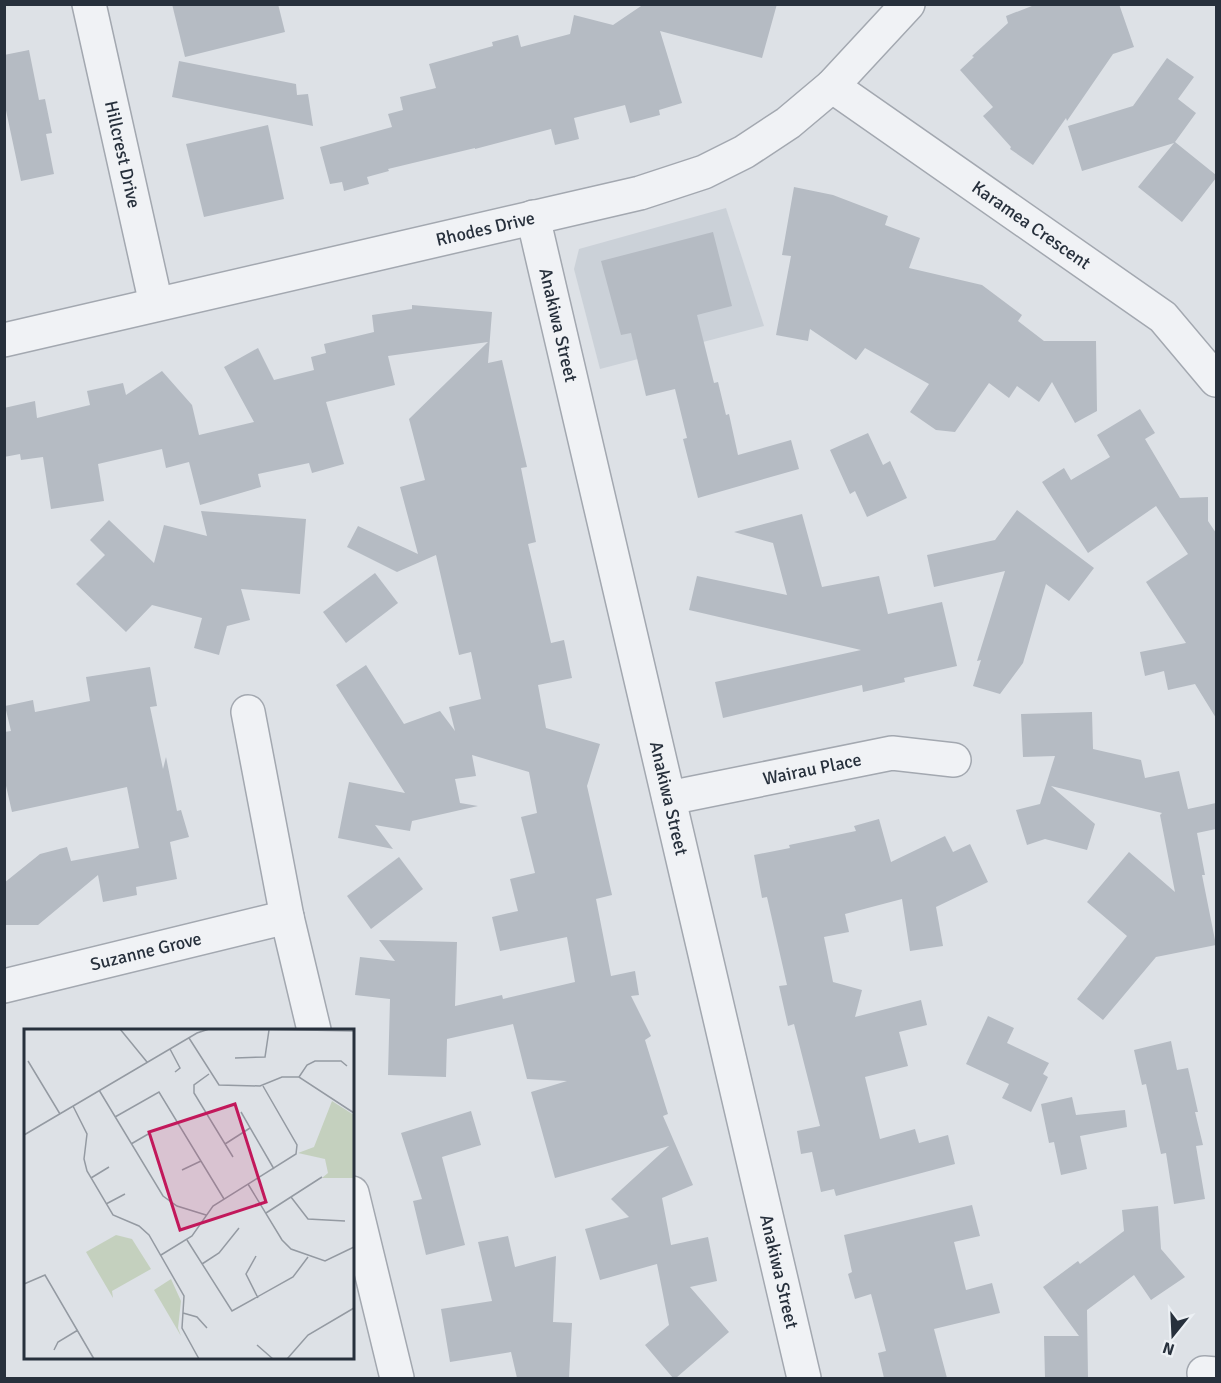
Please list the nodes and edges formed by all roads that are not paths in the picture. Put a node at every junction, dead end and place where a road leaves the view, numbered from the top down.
1 (89, 4) edge
2 (908, 4) edge
3 (832, 86) junction
4 (533, 217) junction
5 (156, 304) junction
6 (4, 340) edge
7 (1216, 380) edge
8 (248, 712) dead end
9 (954, 760) dead end
10 (669, 798) junction
11 (287, 916) junction
12 (4, 986) edge
13 (314, 1029) edge
14 (354, 1201) edge
15 (397, 1378) edge
16 (804, 1378) edge

1 - 5 street, Hillcrest Drive
2 - 3 street, Rhodes Drive
3 - 4 street, Rhodes Drive
3 - 7 street, Karamea Crescent
4 - 5 street, Rhodes Drive
4 - 10 street, Anakiwa Street
5 - 6 street, Rhodes Drive
8 - 11 street
9 - 10 street, Wairau Place
10 - 16 street, Anakiwa Street
11 - 12 street, Suzanne Grove
11 - 13 street
14 - 15 street

